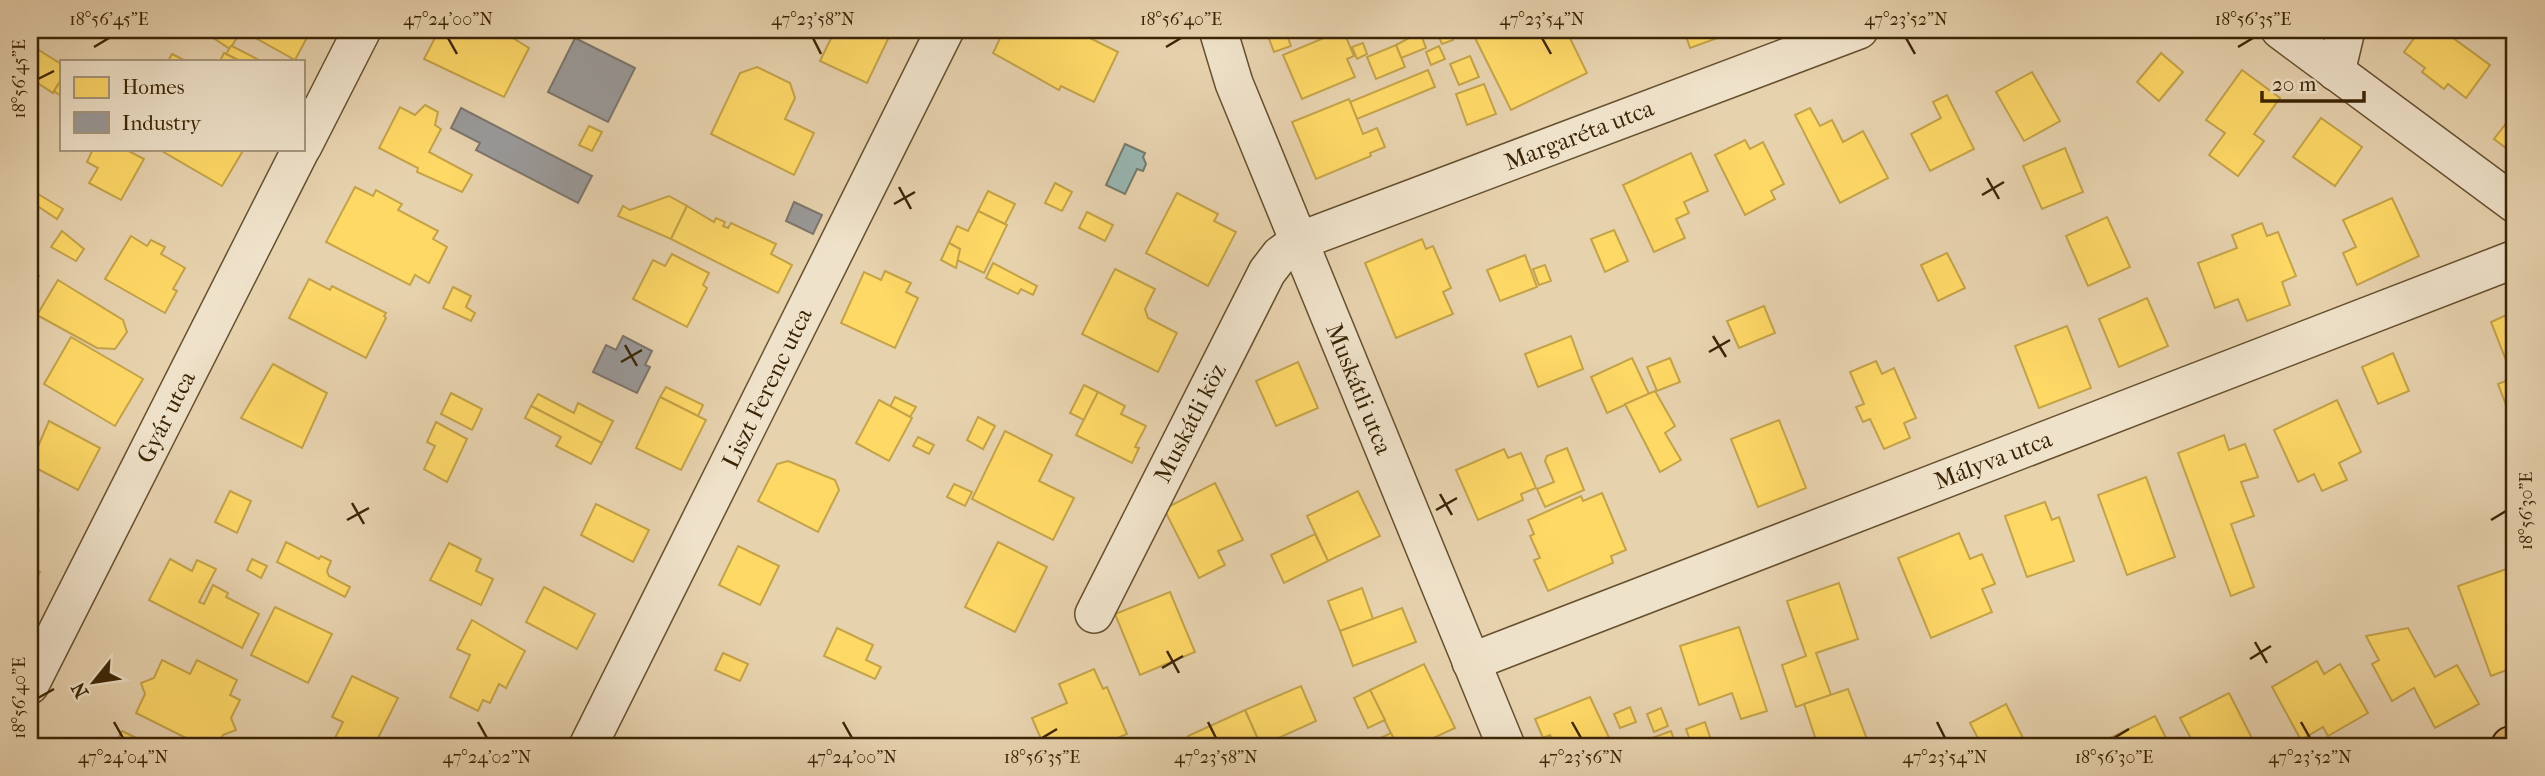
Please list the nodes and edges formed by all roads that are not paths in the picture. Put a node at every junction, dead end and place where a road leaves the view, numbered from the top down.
1 (362, 30) edge
2 (945, 30) edge
3 (1218, 30) edge
4 (1859, 30) edge
5 (2280, 30) edge
6 (2346, 30) edge
7 (2336, 72) junction
8 (304, 143) edge
9 (300, 150) edge
10 (2515, 204) edge
11 (1299, 241) junction
12 (2515, 259) edge
13 (1094, 614) dead end
14 (1471, 662) junction
15 (30, 685) edge
16 (588, 746) edge
17 (1506, 746) edge

1 - 8 street, Gyár utca
2 - 16 street, Liszt Ferenc utca
3 - 11 street, Muskátli utca
4 - 11 street, Margaréta utca
5 - 7 street
6 - 7 street
7 - 10 street
9 - 15 street, Gyár utca
11 - 13 street, Muskátli köz
11 - 14 street, Muskátli utca
12 - 14 street, Mályva utca
14 - 17 street, Muskátli utca

